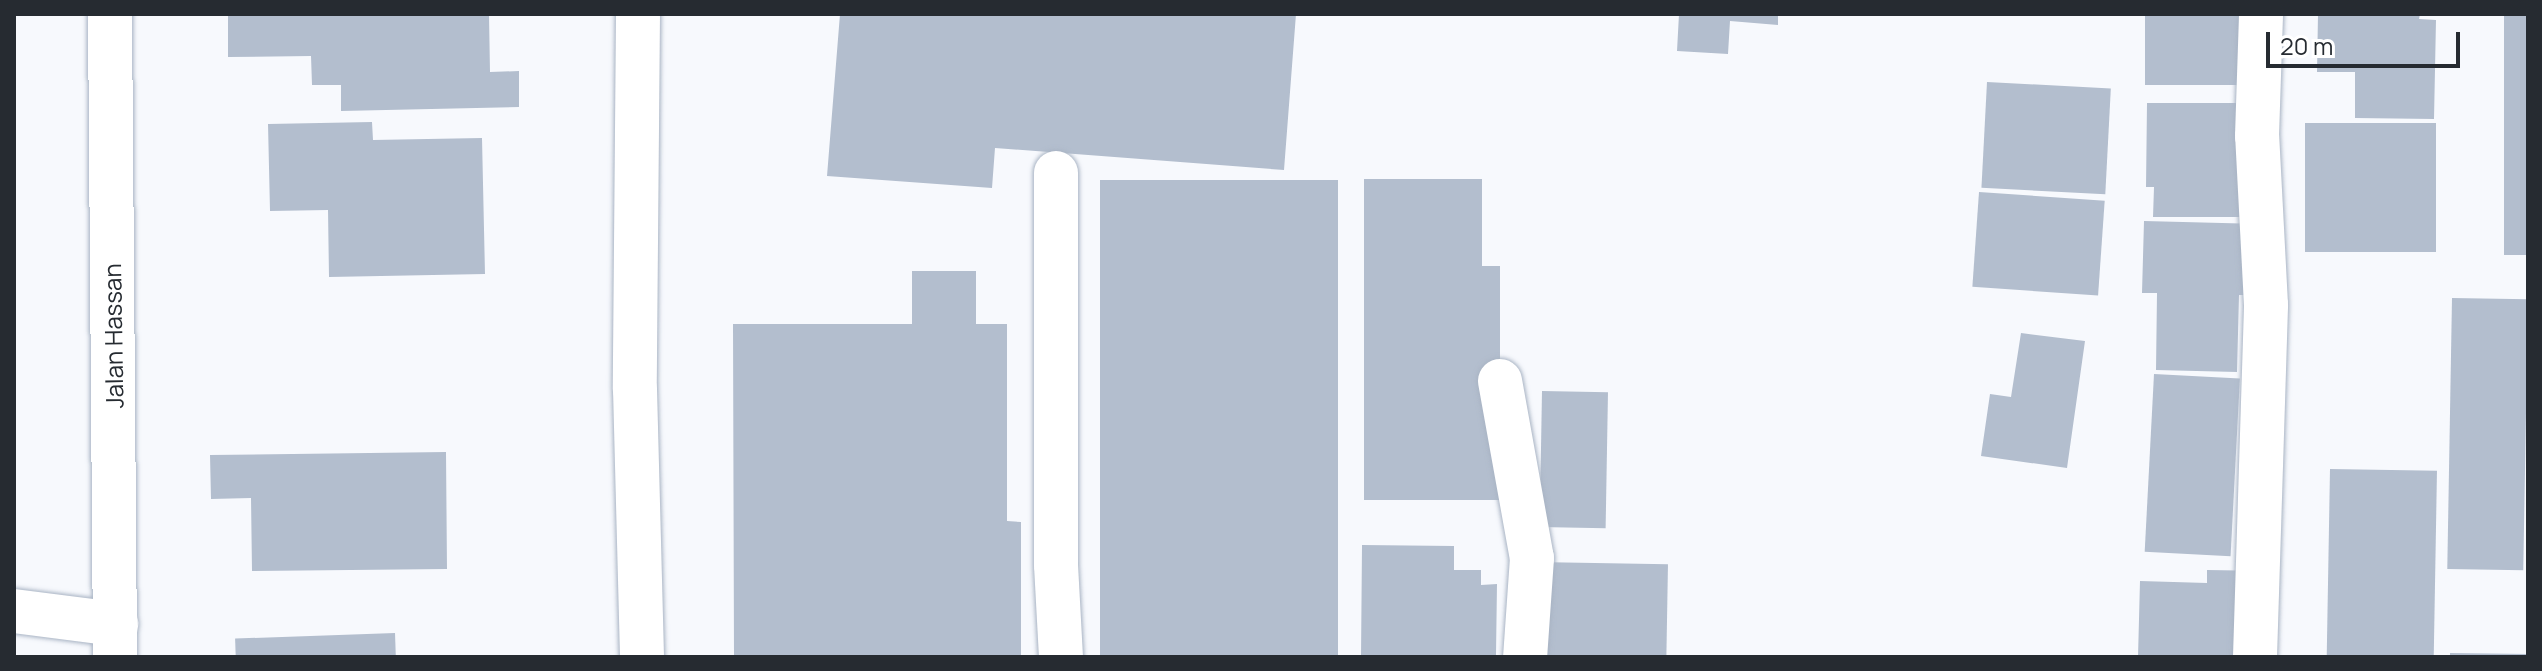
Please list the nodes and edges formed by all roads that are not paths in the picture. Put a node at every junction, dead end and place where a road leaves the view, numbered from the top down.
1 (110, 14) edge
2 (638, 14) edge
3 (2261, 14) edge
4 (1056, 173) dead end
5 (1500, 381) dead end
6 (14, 611) edge
7 (115, 640) edge
8 (642, 657) edge
9 (1061, 657) edge
10 (1525, 657) edge
11 (2255, 657) edge

1 - 7 street, Jalan Hassan
2 - 8 street
3 - 11 street
4 - 9 street
5 - 10 street
6 - 7 street

